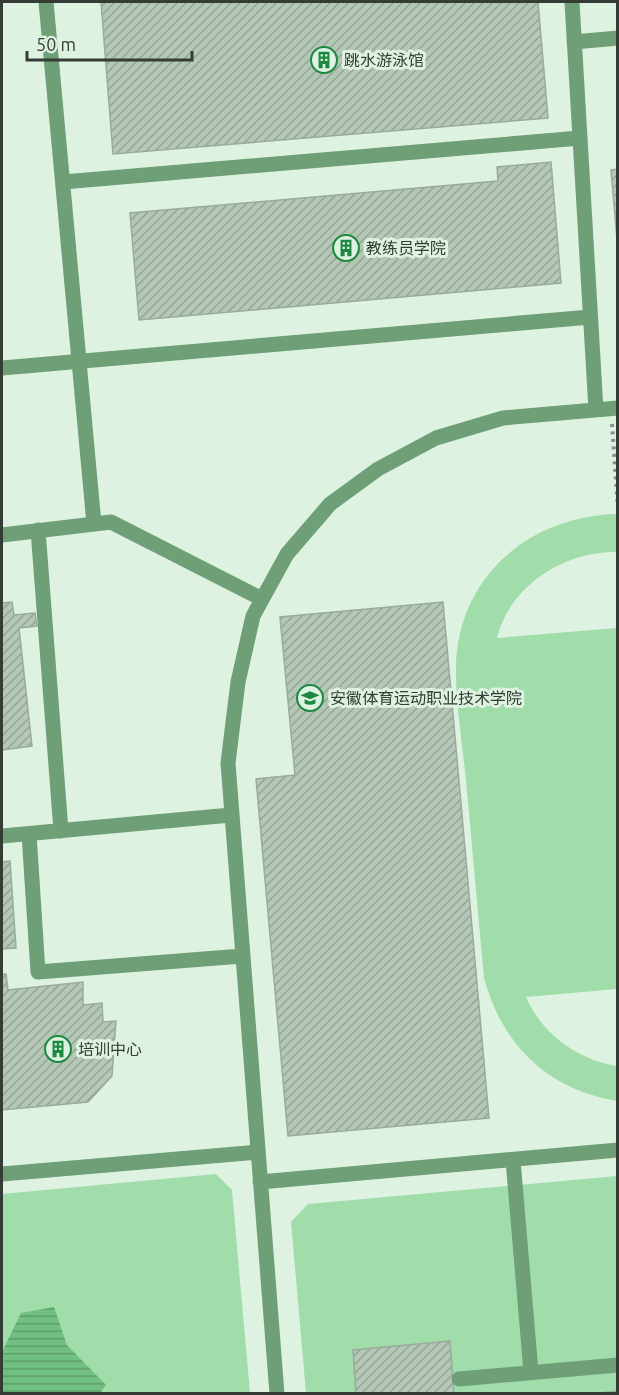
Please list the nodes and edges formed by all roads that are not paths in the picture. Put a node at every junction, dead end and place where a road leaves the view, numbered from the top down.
1 (46, 2) edge
2 (572, 2) edge
3 (618, 38) edge
4 (574, 42) junction
5 (580, 138) junction
6 (63, 182) junction
7 (590, 317) junction
8 (79, 361) junction
9 (2, 368) edge
10 (608, 409) edge
11 (94, 524) junction
12 (38, 531) junction
13 (2, 535) edge
14 (262, 599) junction
15 (231, 815) junction
16 (61, 831) junction
17 (28, 834) junction
18 (2, 836) edge
19 (242, 956) junction
20 (618, 1150) edge
21 (258, 1152) junction
22 (513, 1160) junction
23 (2, 1174) edge
24 (260, 1182) junction
25 (618, 1365) edge
26 (531, 1372) junction
27 (459, 1379) dead end
28 (277, 1394) edge

1 - 6 lane
2 - 4 lane
3 - 4 lane
4 - 5 lane
5 - 6 lane
5 - 7 lane
6 - 8 lane
7 - 8 lane
7 - 10 lane
8 - 9 lane
8 - 11 lane
10 - 14 lane
11 - 12 lane
11 - 14 lane
12 - 13 lane
12 - 16 lane
14 - 15 lane
15 - 16 lane
15 - 19 lane
16 - 17 lane
17 - 18 lane
17 - 19 lane
19 - 21 lane
20 - 22 lane
21 - 23 lane
21 - 24 lane
22 - 24 lane
22 - 26 lane
24 - 28 lane
25 - 26 lane
26 - 27 lane

